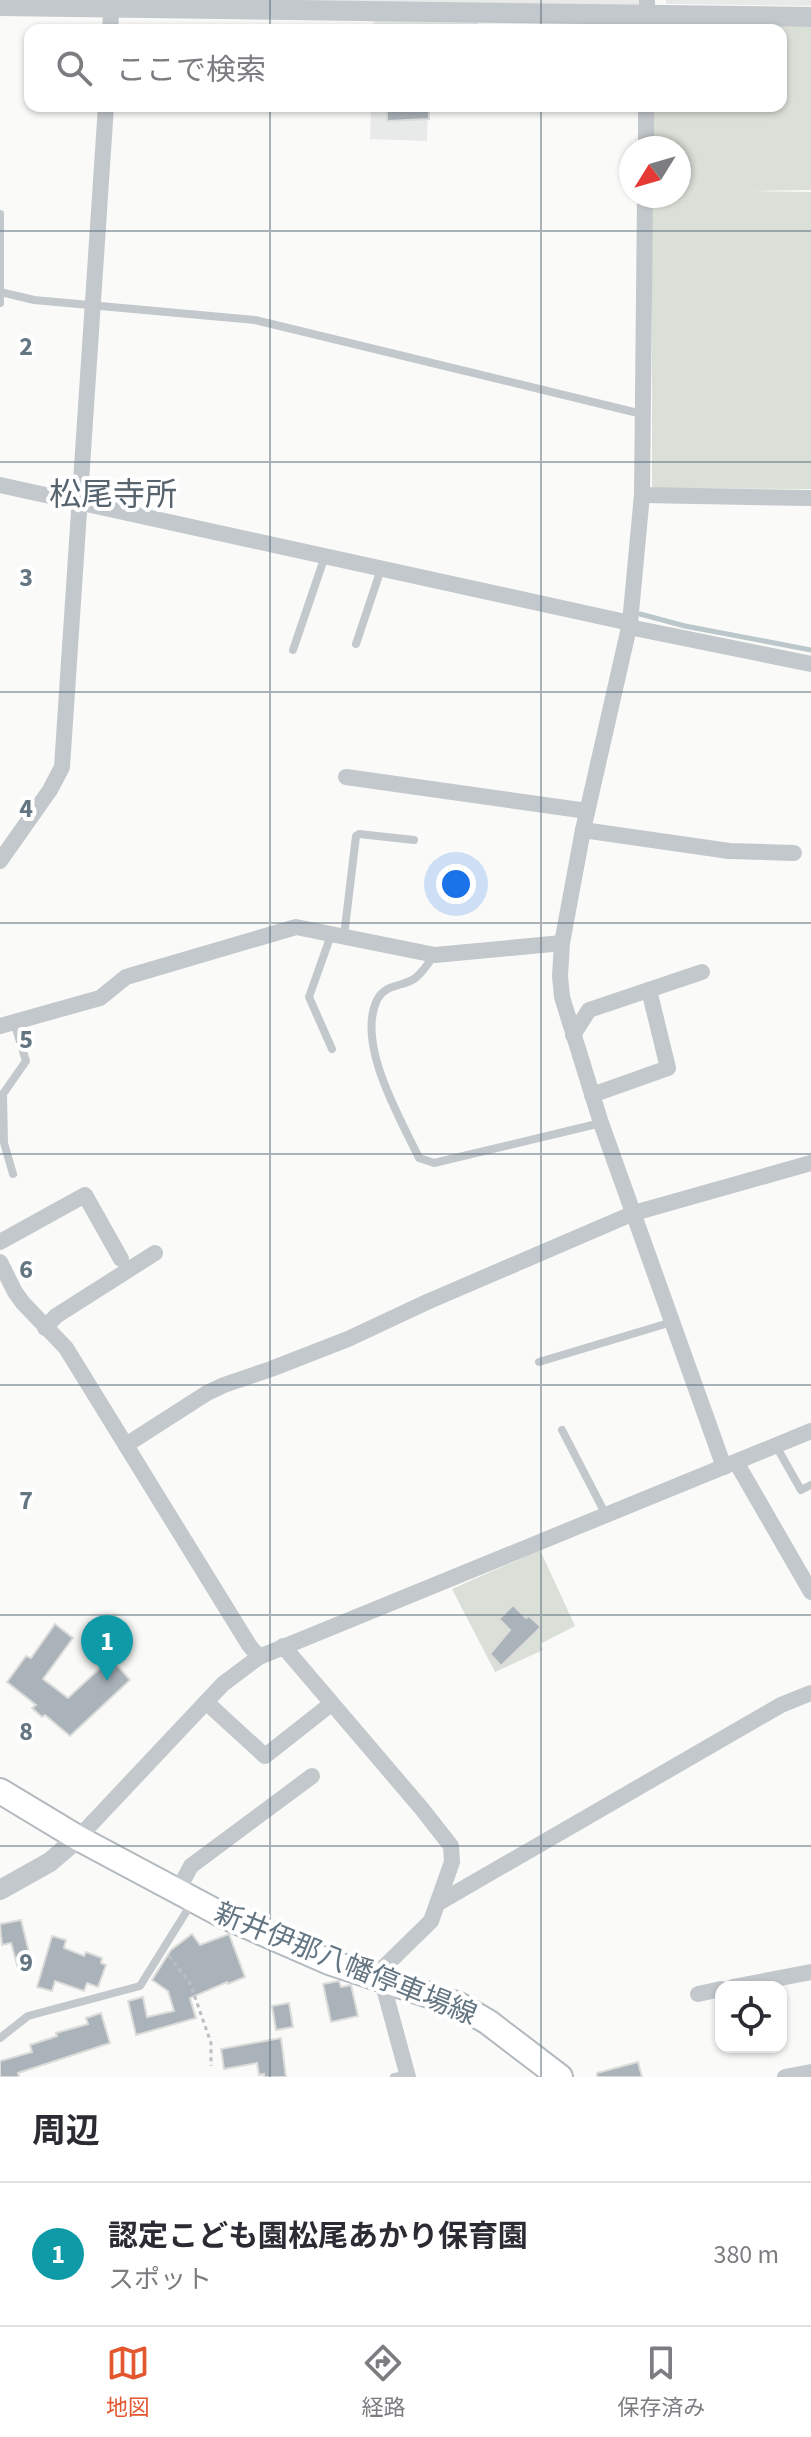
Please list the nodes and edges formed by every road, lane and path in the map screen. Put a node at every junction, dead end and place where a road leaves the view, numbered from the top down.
1 (112, 4) edge
2 (0, 6) edge
3 (647, 15) edge
4 (811, 17) edge
5 (110, 24) edge
6 (106, 112) edge
7 (646, 112) edge
8 (646, 136) edge
9 (645, 208) edge
10 (0, 214) edge
11 (0, 292) edge
12 (0, 303) edge
13 (93, 305) junction
14 (643, 414) junction
15 (0, 485) edge
16 (642, 495) junction
17 (811, 498) edge
18 (77, 502) junction
19 (325, 556) junction
20 (381, 568) junction
21 (630, 625) junction
22 (356, 644) dead end
23 (293, 650) dead end
24 (811, 664) edge
25 (346, 777) dead end
26 (587, 811) junction
27 (583, 830) junction
28 (414, 840) dead end
29 (794, 853) dead end
30 (0, 861) edge
31 (338, 936) junction
32 (562, 943) junction
33 (435, 955) junction
34 (702, 972) dead end
35 (649, 990) junction
36 (7, 1024) edge
37 (573, 1035) junction
38 (332, 1049) dead end
39 (592, 1095) junction
40 (601, 1123) junction
41 (2, 1143) edge
42 (811, 1163) edge
43 (13, 1174) dead end
44 (634, 1213) junction
45 (0, 1242) edge
46 (155, 1253) dead end
47 (121, 1259) dead end
48 (0, 1262) edge
49 (673, 1322) junction
50 (45, 1328) junction
51 (539, 1362) dead end
52 (562, 1430) dead end
53 (811, 1431) edge
54 (126, 1445) junction
55 (776, 1445) junction
56 (730, 1464) junction
57 (811, 1485) edge
58 (606, 1515) junction
59 (811, 1592) edge
60 (283, 1646) junction
61 (259, 1657) junction
62 (811, 1693) edge
63 (206, 1702) junction
64 (331, 1704) junction
65 (312, 1776) dead end
66 (0, 1791) edge
67 (78, 1838) junction
68 (0, 1890) edge
69 (186, 1895) junction
70 (440, 1902) junction
71 (163, 1948) junction
72 (811, 1972) edge
73 (382, 1981) junction
74 (764, 1981) edge
75 (715, 1990) edge
76 (698, 1994) dead end
77 (0, 2038) edge
78 (211, 2066) dead end
79 (811, 2072) edge
80 (403, 2076) edge
81 (560, 2077) edge
82 (785, 2077) edge

1 - 2 street
1 - 3 street
1 - 5 street
3 - 4 street
6 - 13 street
7 - 8 street
9 - 14 street
10 - 11 lane
11 - 12 lane
11 - 13 lane
13 - 14 lane
13 - 18 street
14 - 16 street
15 - 18 street
16 - 17 street
16 - 21 street
18 - 19 street
18 - 30 street
19 - 20 street
19 - 23 lane
20 - 21 street
20 - 22 lane
21 - 24 street
21 - 26 street
25 - 26 street
26 - 27 street
27 - 29 street
27 - 32 street
28 - 31 lane
31 - 33 street
31 - 36 street
31 - 38 lane
32 - 33 street
32 - 37 street
33 - 40 lane
34 - 35 street
35 - 37 street
35 - 39 street
36 - 41 lane
37 - 39 street
39 - 40 street
40 - 44 street
41 - 43 lane
42 - 44 street
44 - 49 street
44 - 54 street
45 - 47 street
46 - 50 street
48 - 50 street
49 - 51 lane
49 - 56 street
50 - 54 street
52 - 58 lane
53 - 55 street
54 - 61 street
55 - 56 street
55 - 57 lane
56 - 58 street
56 - 59 street
58 - 60 street
60 - 61 street
60 - 64 street
61 - 63 street
62 - 70 street
63 - 64 street
63 - 67 street
64 - 70 street
65 - 69 street
66 - 67 main road, 新井伊那八幡停車場線
67 - 68 street
67 - 69 main road, 新井伊那八幡停車場線
69 - 71 lane
69 - 73 main road, 新井伊那八幡停車場線
70 - 73 street
71 - 77 lane
71 - 78 path
72 - 74 street
73 - 80 street
73 - 81 main road, 新井伊那八幡停車場線
75 - 76 street
79 - 82 street

